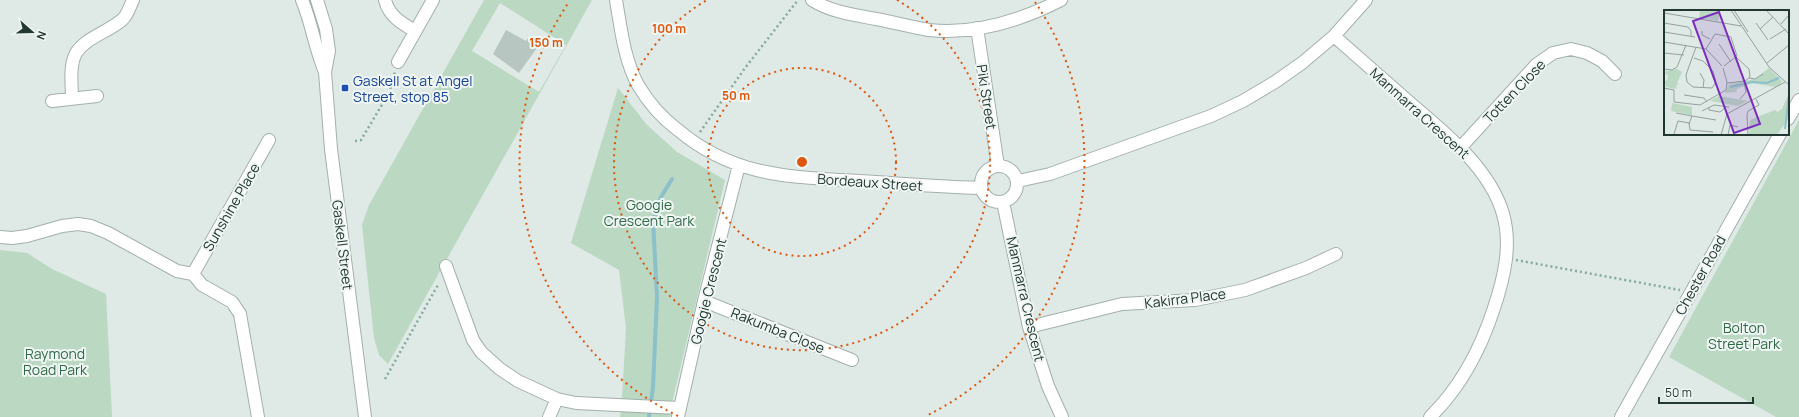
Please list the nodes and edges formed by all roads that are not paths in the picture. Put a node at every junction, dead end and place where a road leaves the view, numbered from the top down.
1 (133, 0) edge
2 (302, 0) edge
3 (317, 0) edge
4 (385, 0) edge
5 (433, 0) edge
6 (616, 0) edge
7 (812, 0) edge
8 (1061, 0) edge
9 (1366, 0) edge
10 (977, 28) junction
11 (415, 31) junction
12 (1334, 36) junction
13 (398, 62) road end
14 (325, 72) junction
15 (1615, 74) dead end
16 (97, 96) dead end
17 (72, 99) junction
18 (1799, 100) edge
19 (52, 101) dead end
20 (1789, 117) edge
21 (1779, 135) edge
22 (269, 140) dead end
23 (1461, 147) junction
24 (739, 165) junction
25 (998, 166) junction
26 (1018, 181) junction
27 (981, 188) junction
28 (1003, 202) junction
29 (0, 238) edge
30 (1336, 254) dead end
31 (446, 266) road end
32 (193, 274) junction
33 (704, 301) junction
34 (1029, 326) junction
35 (852, 360) dead end
36 (557, 399) junction
37 (679, 413) edge
38 (258, 417) edge
39 (365, 417) edge
40 (549, 417) edge
41 (1062, 417) edge
42 (1430, 417) edge
43 (1621, 417) edge

1 - 17 street
2 - 14 street, Gaskell Street
3 - 14 street, Gaskell Street
4 - 11 street
5 - 11 street
6 - 24 street, Bordeaux Street
7 - 10 street
8 - 10 street
9 - 12 street
10 - 25 street, Piki Street
11 - 13 street
12 - 23 street, Manmarra Crescent
12 - 26 street
14 - 39 street, Gaskell Street
15 - 23 street, Totten Close
16 - 17 street
17 - 19 street
18 - 20 street
21 - 43 street, Chester Road
22 - 32 street, Sunshine Place
23 - 42 street, Manmarra Crescent
24 - 27 street, Bordeaux Street
24 - 33 street, Googie Crescent
25 - 26 street
25 - 27 street
26 - 28 street
27 - 28 street
28 - 34 street, Manmarra Crescent
29 - 32 street
30 - 34 street, Kakirra Place
31 - 36 street
32 - 38 street
33 - 35 street, Rakumba Close
33 - 37 street, Googie Crescent
34 - 41 street, Manmarra Crescent
36 - 37 street
36 - 40 street

